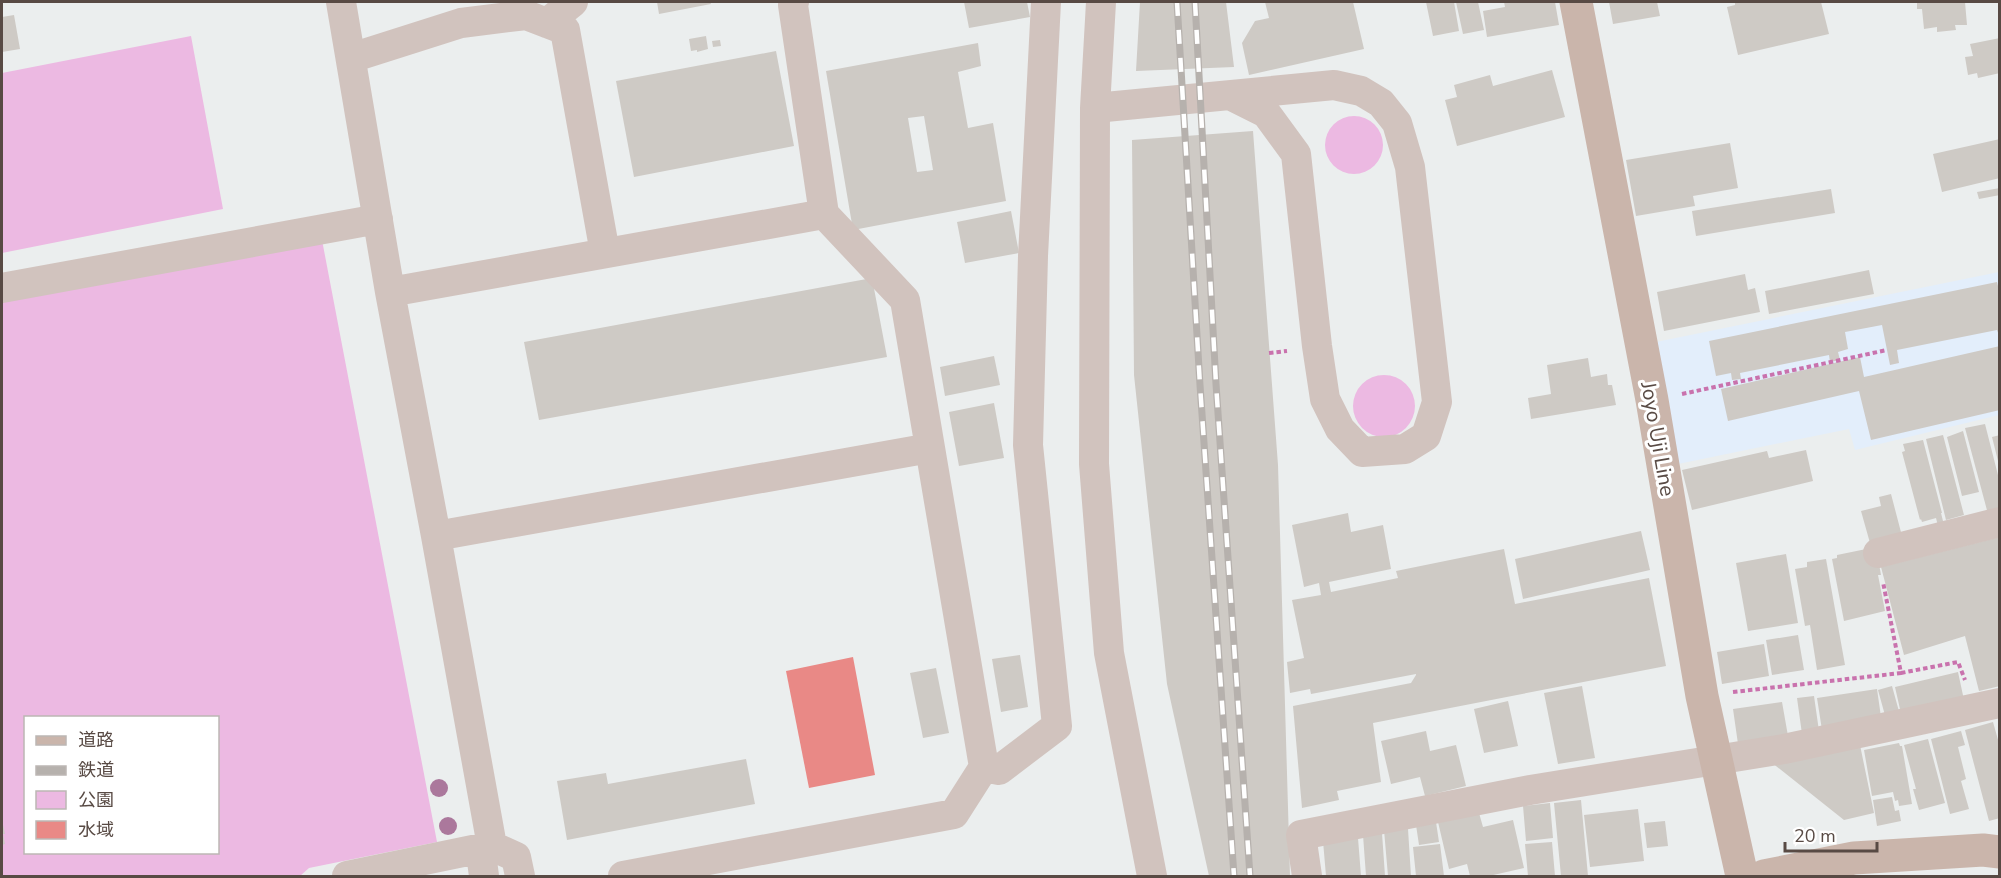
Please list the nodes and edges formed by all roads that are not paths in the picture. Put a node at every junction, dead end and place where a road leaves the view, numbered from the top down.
1 (341, 2) edge
2 (573, 2) edge
3 (794, 2) edge
4 (1046, 2) edge
5 (1101, 2) edge
6 (1576, 2) edge
7 (547, 23) junction
8 (351, 58) junction
9 (1230, 95) junction
10 (1095, 108) junction
11 (824, 214) junction
12 (378, 219) junction
13 (605, 253) junction
14 (2, 288) edge
15 (390, 292) junction
16 (930, 448) junction
17 (2000, 522) edge
18 (436, 536) junction
19 (1878, 553) road end
20 (1988, 705) edge
21 (1715, 760) junction
22 (984, 767) junction
23 (492, 846) junction
24 (2000, 852) edge
25 (347, 876) edge
26 (484, 876) edge
27 (520, 876) edge
28 (623, 876) edge
29 (1152, 876) edge
30 (1306, 876) edge
31 (1742, 876) edge
32 (1764, 876) edge

1 - 8 street
2 - 7 street
3 - 11 street
4 - 22 street
5 - 10 street
6 - 21 main road, Joyo Uji Line
7 - 8 street
7 - 13 street
8 - 12 street
9 - 9 street
9 - 10 street
10 - 29 street
11 - 13 street
11 - 16 street
12 - 14 street
12 - 15 street
13 - 15 street
15 - 18 street
16 - 18 street
16 - 22 street
17 - 19 street
18 - 23 street
20 - 21 street
21 - 30 street
21 - 31 main road, Joyo Uji Line
22 - 28 street
23 - 25 street
23 - 26 street
23 - 27 street
24 - 32 main road

